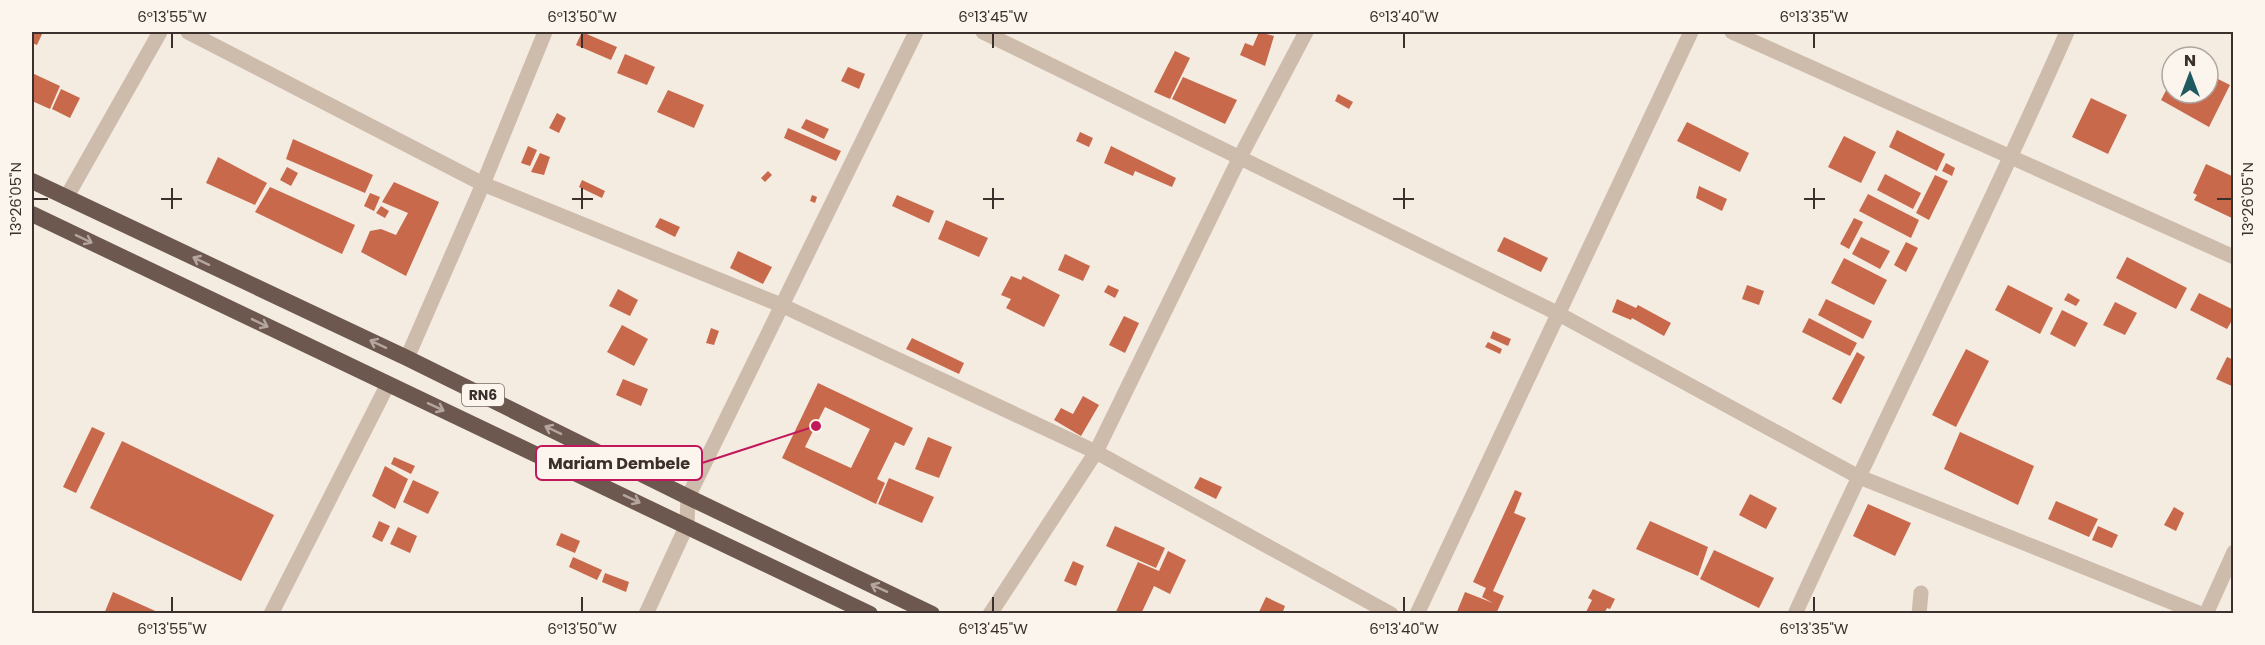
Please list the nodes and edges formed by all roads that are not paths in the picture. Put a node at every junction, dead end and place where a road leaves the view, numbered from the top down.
1 (160, 32) edge
2 (188, 32) edge
3 (545, 32) edge
4 (916, 32) edge
5 (984, 32) edge
6 (1306, 32) edge
7 (1691, 32) edge
8 (1732, 32) edge
9 (2067, 32) edge
10 (1240, 158) junction
11 (2012, 158) junction
12 (32, 181) edge
13 (483, 184) junction
14 (66, 198) junction
15 (32, 214) edge
16 (2234, 256) edge
17 (781, 306) junction
18 (1557, 313) junction
19 (407, 358) junction
20 (388, 384) junction
21 (1096, 452) junction
22 (1857, 476) junction
23 (688, 497) junction
24 (687, 525) junction
25 (2234, 552) edge
26 (1922, 593) dead end
27 (271, 614) edge
28 (646, 614) edge
29 (870, 614) edge
30 (932, 614) edge
31 (990, 614) edge
32 (1391, 614) edge
33 (1417, 614) edge
34 (1795, 614) edge
35 (1919, 614) edge
36 (2200, 614) edge
37 (2206, 614) edge

1 - 14 street
2 - 13 street
3 - 13 street
4 - 17 street
5 - 10 street
6 - 10 street
7 - 18 street
8 - 11 street
9 - 11 street
10 - 18 street
10 - 21 street
11 - 16 street
11 - 22 street
12 - 14 highway, RN6
13 - 17 street
13 - 19 street
19 -> 14 highway, RN6
15 -> 20 highway, RN6
17 - 21 street
17 - 23 street
18 - 22 street
18 - 33 street
23 -> 19 highway, RN6
20 -> 24 highway, RN6
20 - 27 street
21 - 31 street
21 - 32 street
22 - 34 street
22 - 36 street
23 - 24 street
30 -> 23 highway, RN6
24 - 28 street
24 - 29 highway, RN6
25 - 37 street
26 - 35 street

